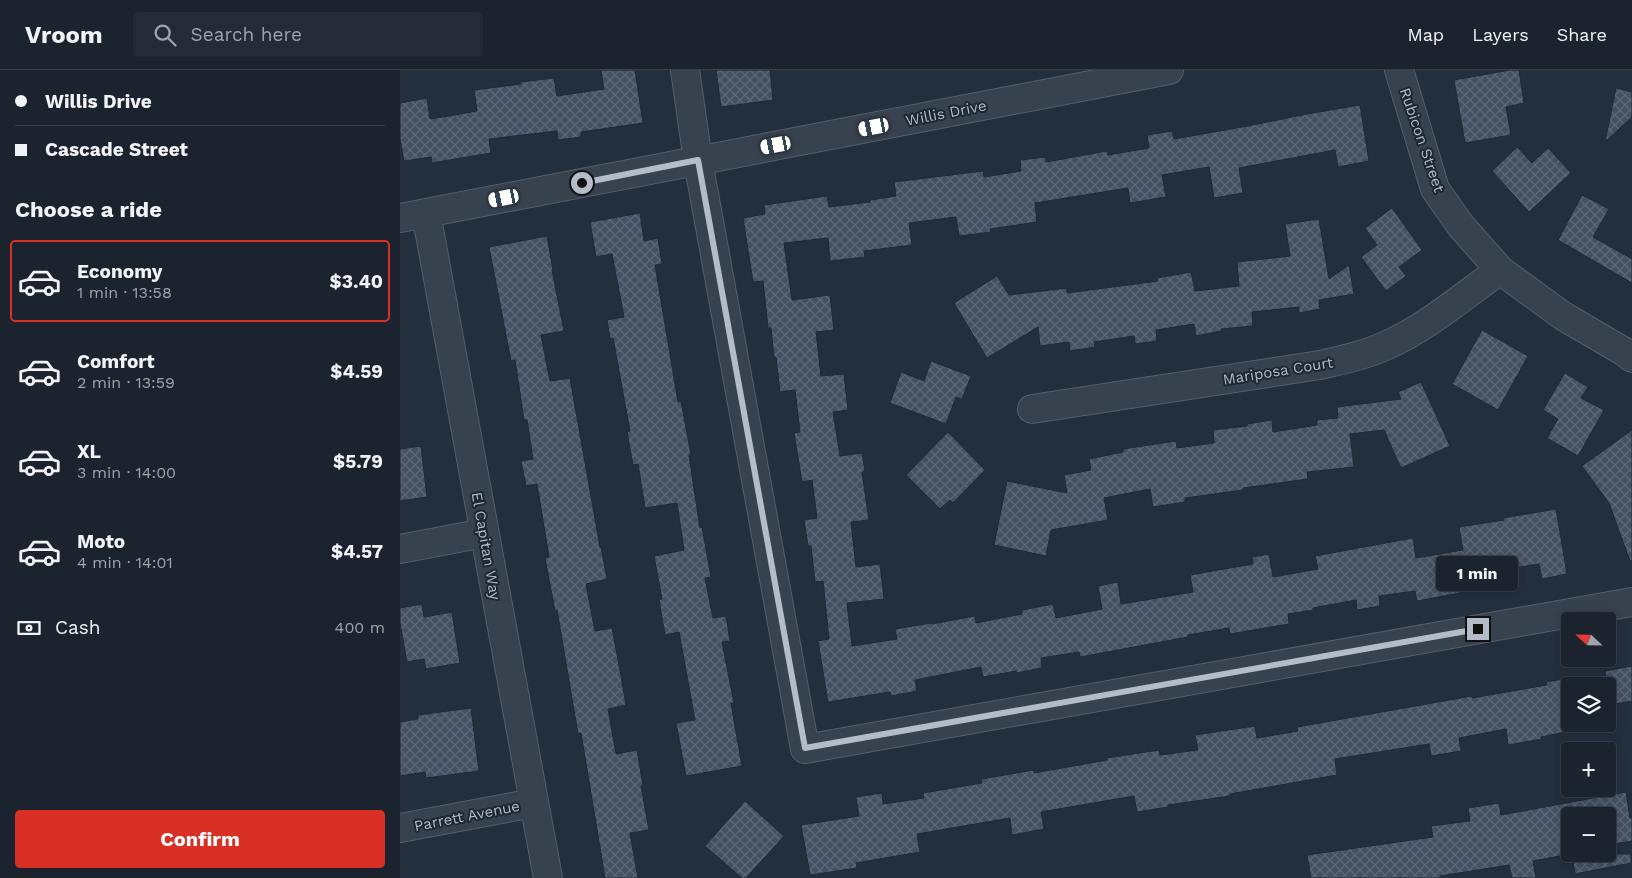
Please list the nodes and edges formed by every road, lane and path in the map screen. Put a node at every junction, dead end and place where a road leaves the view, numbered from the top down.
1 (685, 70) edge
2 (1169, 70) edge
3 (1399, 70) edge
4 (698, 160) junction
5 (413, 215) edge
6 (1500, 270) junction
7 (1632, 358) edge
8 (1032, 409) dead end
9 (484, 533) junction
10 (400, 549) edge
11 (1632, 602) edge
12 (534, 803) junction
13 (400, 828) edge
14 (548, 878) edge

1 - 4 street
2 - 4 street, Willis Drive
3 - 6 street, Rubicon Street
4 - 5 street, Willis Drive
4 - 11 street
5 - 9 street, El Capitan Way
6 - 7 street, Rubicon Street
6 - 8 street, Mariposa Court
9 - 10 street
9 - 12 street, El Capitan Way
12 - 13 street, Parrett Avenue
12 - 14 street, El Capitan Way

